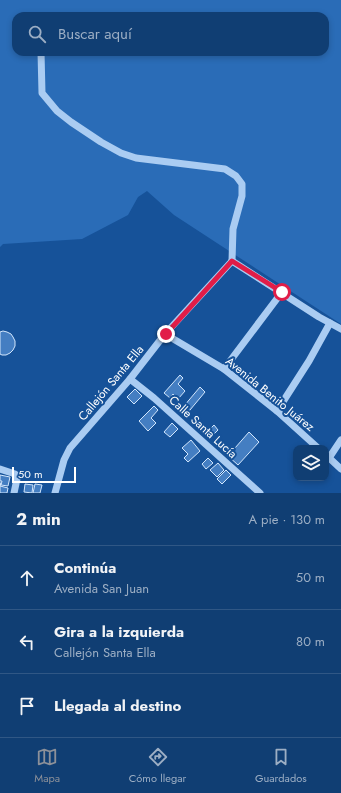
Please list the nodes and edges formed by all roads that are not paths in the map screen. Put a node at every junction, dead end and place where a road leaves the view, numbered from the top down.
1 (41, 56) edge
2 (232, 261) junction
3 (282, 292) junction
4 (330, 322) junction
5 (341, 329) edge
6 (166, 334) junction
7 (224, 369) junction
8 (130, 379) junction
9 (277, 411) junction
10 (341, 440) edge
11 (315, 445) edge
12 (329, 454) edge
13 (329, 458) edge
14 (0, 469) edge
15 (341, 469) edge
16 (14, 493) edge
17 (55, 493) edge
18 (260, 493) edge

1 - 2 street
2 - 3 street
2 - 6 street, Callejón Santa Ella
3 - 4 street
3 - 7 street
4 - 5 street
4 - 9 street
6 - 7 street, Avenida Benito Juárez
6 - 8 street, Callejón Santa Ella
7 - 9 street, Avenida Benito Juárez
8 - 17 street, Callejón Santa Ella
8 - 18 street, Calle Santa Lucía
9 - 11 street, Avenida Benito Juárez
10 - 12 street
13 - 15 street
14 - 16 street

